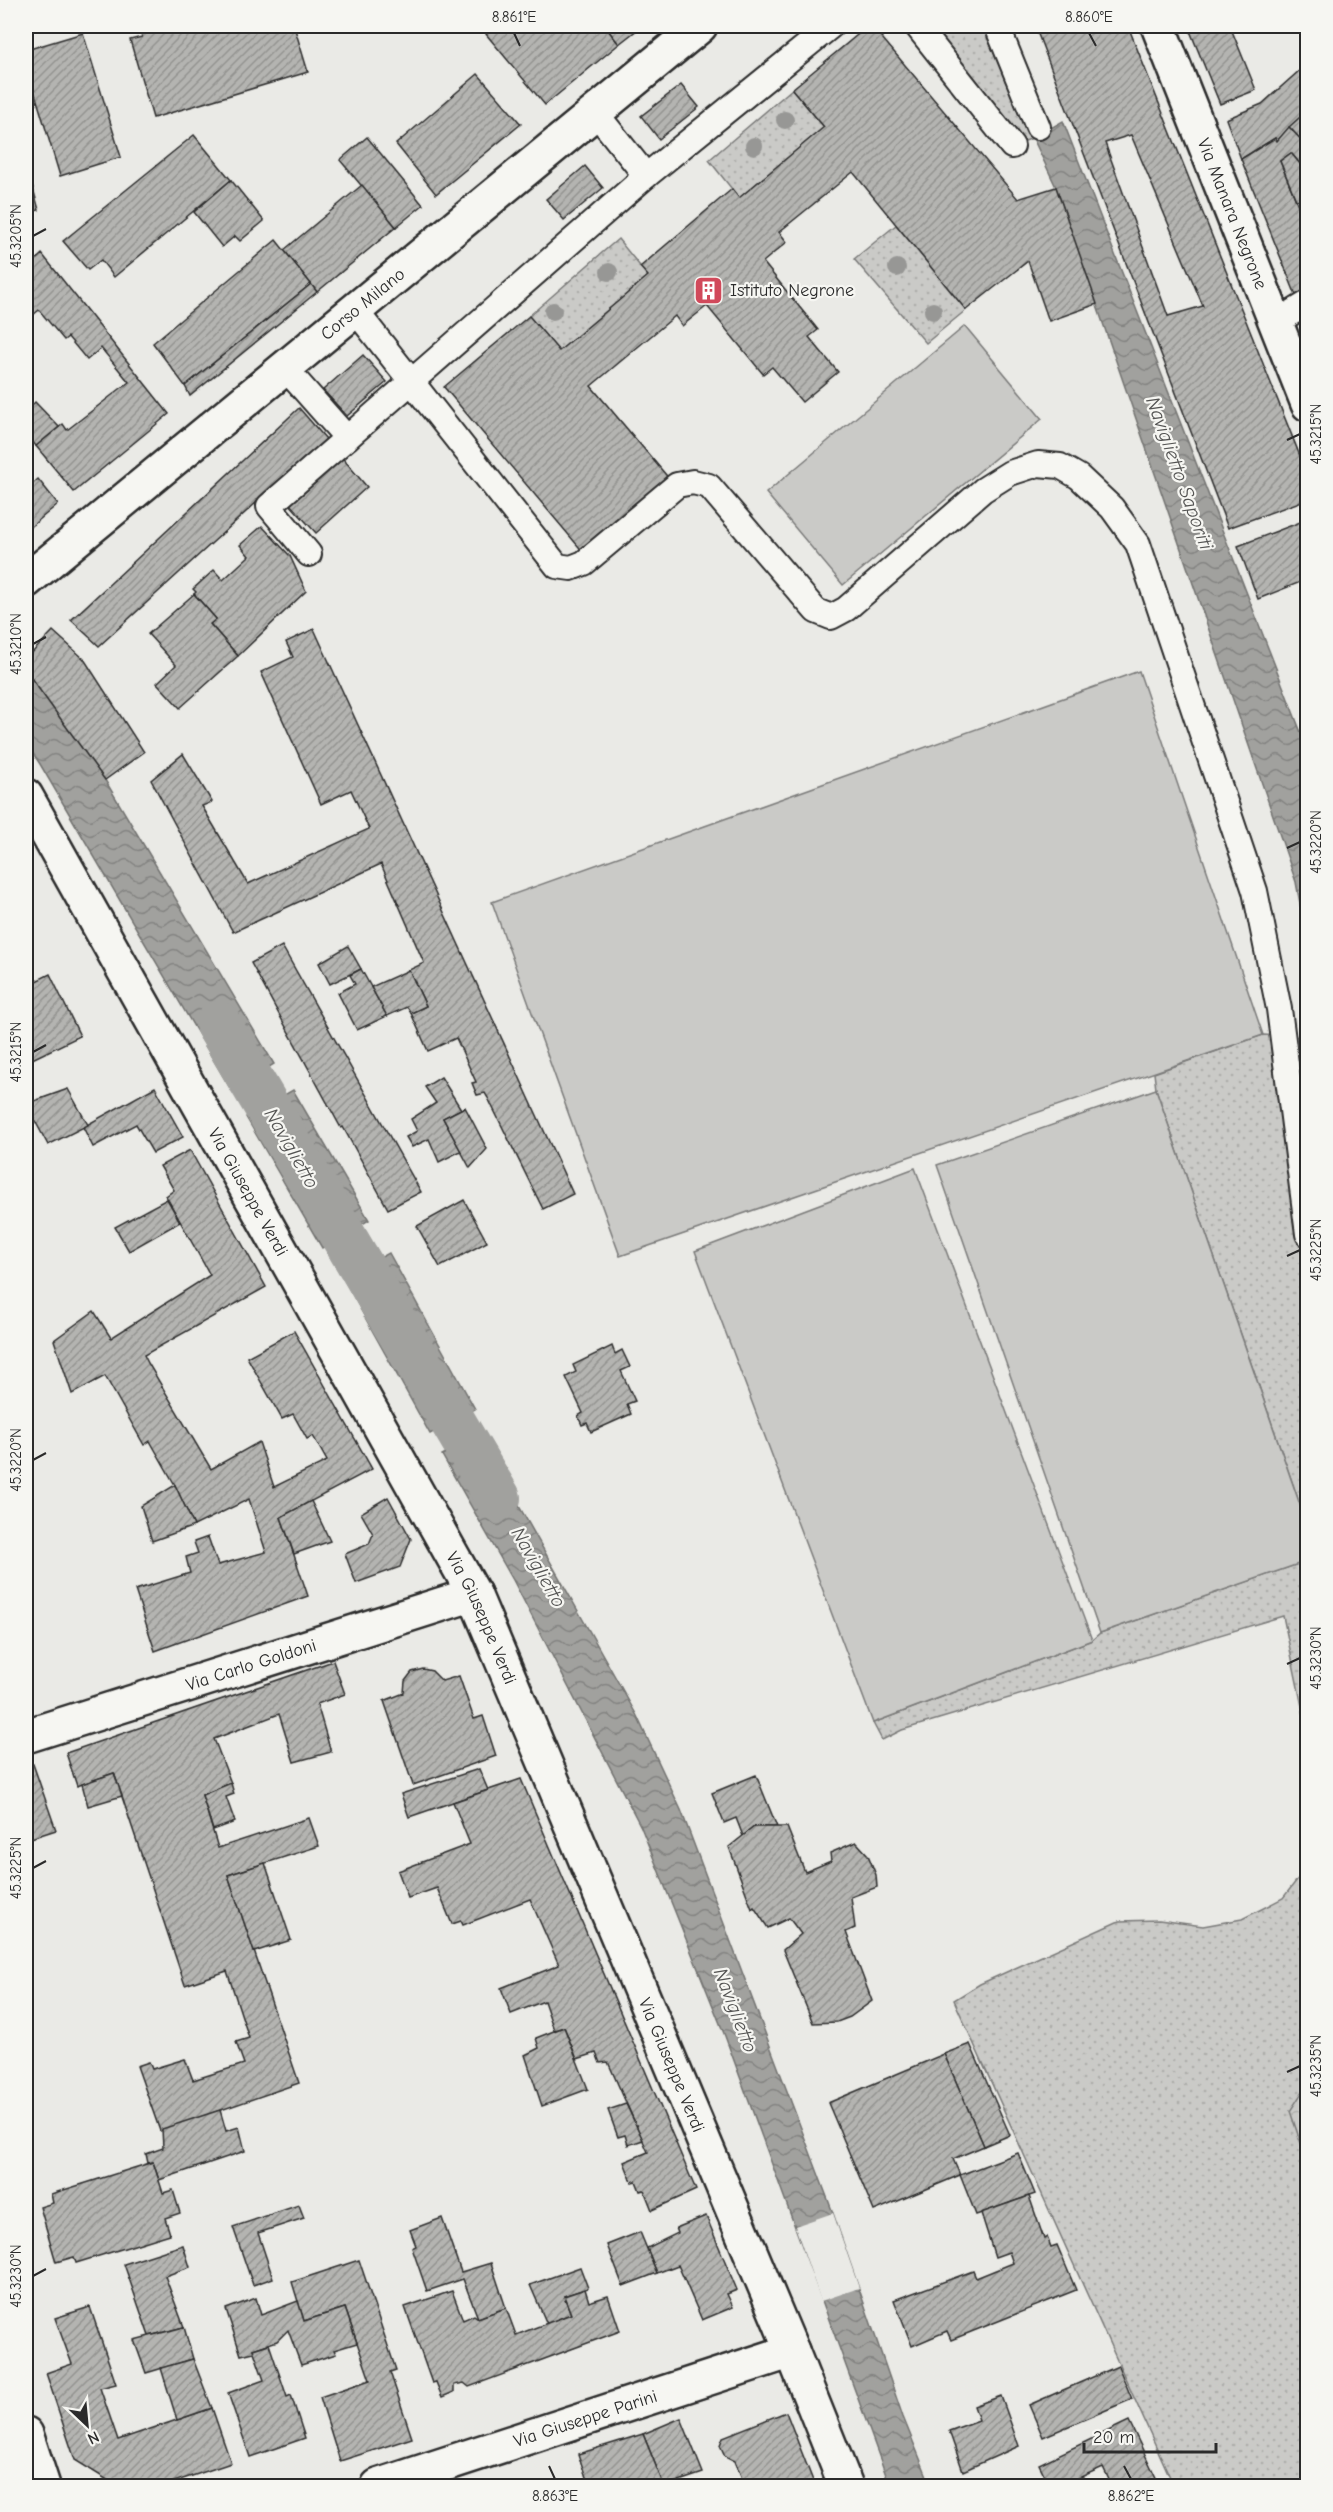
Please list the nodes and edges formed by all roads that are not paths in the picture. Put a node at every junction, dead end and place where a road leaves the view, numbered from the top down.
1 (700, 26) edge
2 (831, 26) edge
3 (917, 26) edge
4 (997, 26) edge
5 (1158, 26) edge
6 (595, 112) junction
7 (1038, 127) dead end
8 (1012, 146) dead end
9 (646, 176) junction
10 (1308, 303) edge
11 (355, 310) junction
12 (1275, 323) junction
13 (285, 368) junction
14 (412, 381) junction
15 (1308, 404) edge
16 (347, 438) junction
17 (309, 554) dead end
18 (26, 581) edge
19 (26, 796) edge
20 (1308, 1233) edge
21 (474, 1594) junction
22 (26, 1736) edge
23 (792, 2351) junction
24 (26, 2434) edge
25 (43, 2487) edge
26 (378, 2487) edge
27 (846, 2487) edge

1 - 6 street, Corso Milano
2 - 9 lane
3 - 8 lane
4 - 7 lane
5 - 12 street, Via Manara Negrone
6 - 9 lane
6 - 11 street, Corso Milano
9 - 14 lane
10 - 12 lane
11 - 13 street, Corso Milano
11 - 14 lane
12 - 15 street, Via Manara Negrone
13 - 16 lane
13 - 18 street, Corso Milano
14 - 16 lane
14 - 20 lane
16 - 17 lane
19 - 21 street, Via Giuseppe Verdi
21 - 22 street, Via Carlo Goldoni
21 - 23 street, Via Giuseppe Verdi
23 - 26 street, Via Giuseppe Parini
23 - 27 street, Via Giuseppe Verdi
24 - 25 street

